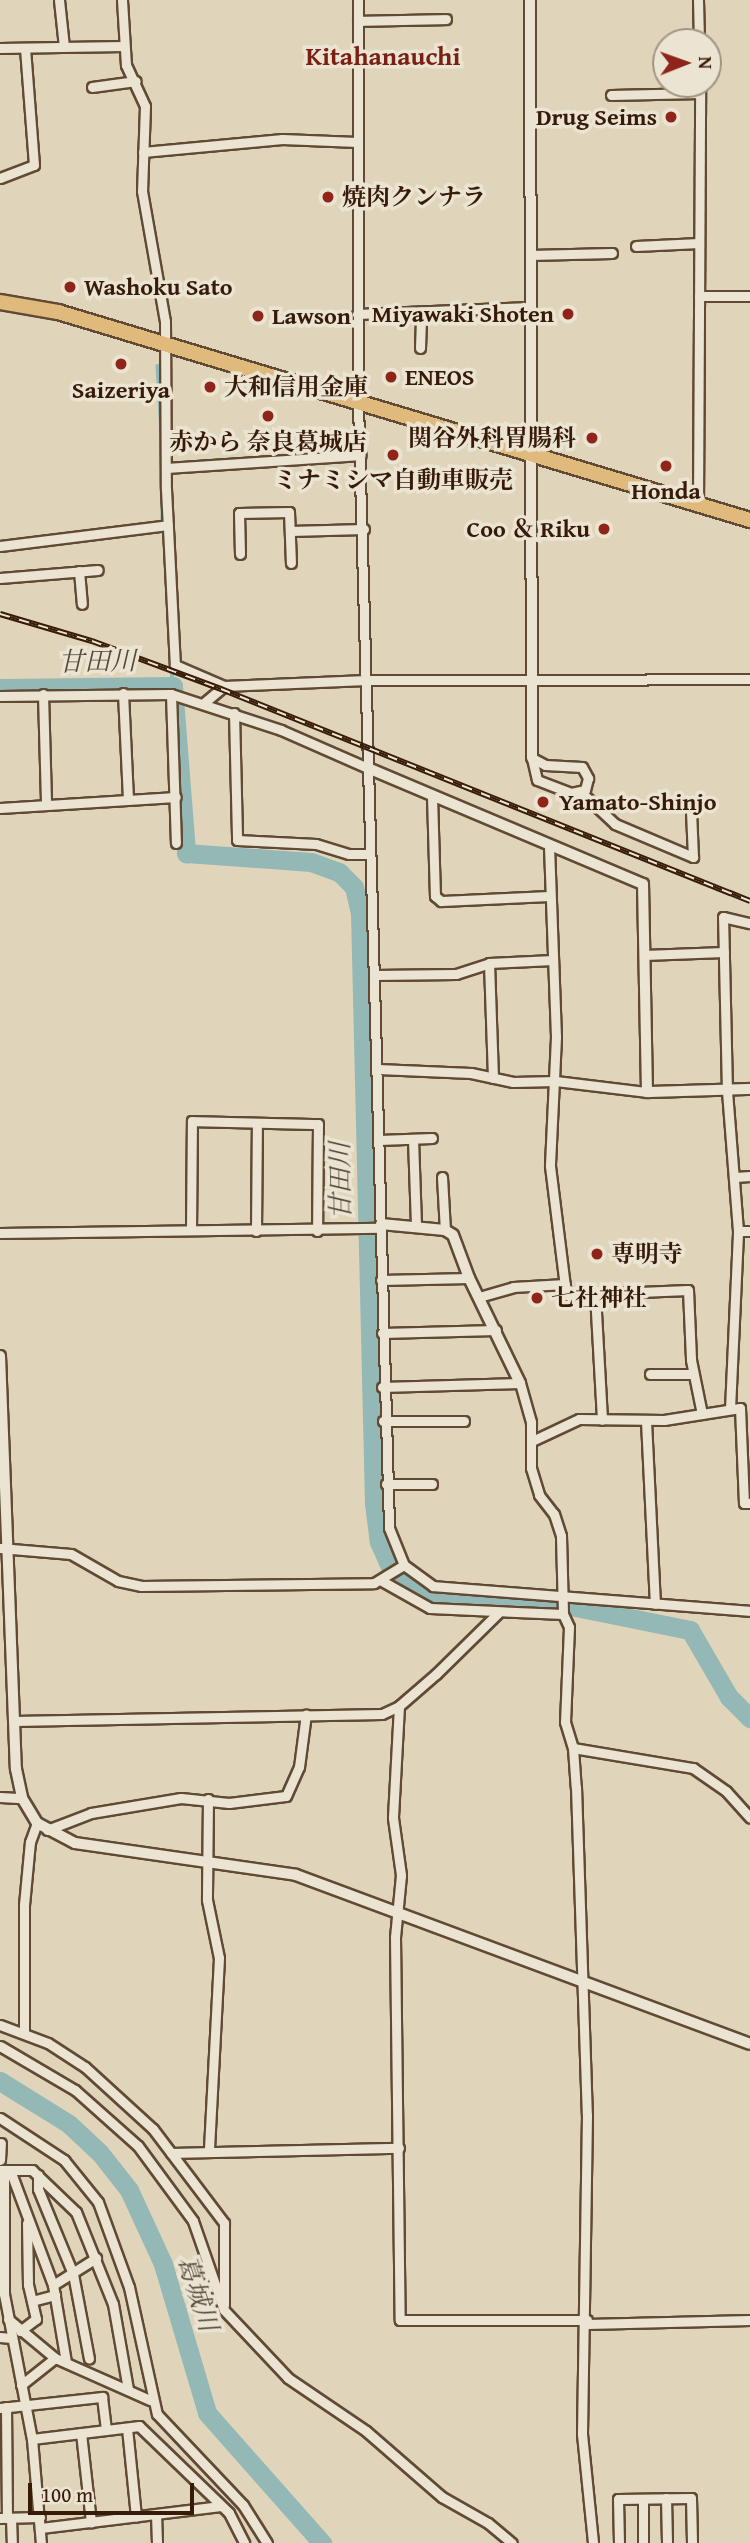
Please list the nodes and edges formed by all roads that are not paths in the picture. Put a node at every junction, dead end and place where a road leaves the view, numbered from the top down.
1 (60, 0) edge
2 (122, 0) edge
3 (358, 0) edge
4 (530, 0) edge
5 (698, 0) edge
6 (446, 19) dead end
7 (358, 21) junction
8 (699, 28) edge
9 (124, 46) junction
10 (64, 47) junction
11 (0, 48) edge
12 (25, 48) junction
13 (136, 81) junction
14 (92, 87) dead end
15 (652, 92) edge
16 (611, 95) dead end
17 (700, 98) edge
18 (357, 142) junction
19 (144, 152) junction
20 (0, 178) edge
21 (699, 243) junction
22 (636, 246) dead end
23 (612, 253) dead end
24 (530, 255) junction
25 (699, 296) junction
26 (750, 296) edge
27 (0, 302) edge
28 (530, 307) junction
29 (421, 312) junction
30 (357, 314) junction
31 (167, 345) junction
32 (420, 348) dead end
33 (358, 404) junction
34 (531, 454) junction
35 (361, 455) junction
36 (167, 468) junction
37 (698, 504) junction
38 (750, 520) edge
39 (164, 526) junction
40 (364, 529) junction
41 (290, 531) junction
42 (0, 546) edge
43 (240, 554) dead end
44 (290, 563) dead end
45 (98, 570) dead end
46 (79, 571) junction
47 (0, 578) edge
48 (82, 604) dead end
49 (531, 679) junction
50 (750, 679) edge
51 (366, 680) junction
52 (224, 686) junction
53 (123, 693) junction
54 (43, 694) junction
55 (171, 694) junction
56 (0, 696) edge
57 (205, 702) junction
58 (234, 713) junction
59 (532, 758) junction
60 (368, 768) junction
61 (582, 793) junction
62 (432, 796) junction
63 (176, 797) junction
64 (128, 799) junction
65 (46, 803) junction
66 (0, 808) edge
67 (691, 812) dead end
68 (176, 843) dead end
69 (548, 846) junction
70 (369, 854) junction
71 (550, 896) junction
72 (750, 923) edge
73 (724, 952) junction
74 (644, 955) junction
75 (553, 960) junction
76 (489, 963) junction
77 (374, 975) junction
78 (378, 1069) junction
79 (493, 1078) junction
80 (556, 1081) junction
81 (750, 1089) edge
82 (727, 1091) junction
83 (647, 1092) junction
84 (257, 1123) junction
85 (432, 1138) dead end
86 (413, 1139) junction
87 (379, 1140) junction
88 (750, 1176) edge
89 (442, 1177) dead end
90 (735, 1177) junction
91 (380, 1227) junction
92 (416, 1227) junction
93 (191, 1230) junction
94 (445, 1230) junction
95 (256, 1231) junction
96 (317, 1231) junction
97 (738, 1231) junction
98 (750, 1231) edge
99 (0, 1233) edge
100 (469, 1279) junction
101 (381, 1280) junction
102 (565, 1284) junction
103 (595, 1294) junction
104 (480, 1297) junction
105 (496, 1330) junction
106 (382, 1333) junction
107 (0, 1356) edge
108 (650, 1374) dead end
109 (693, 1374) junction
110 (520, 1382) junction
111 (382, 1387) junction
112 (730, 1409) junction
113 (702, 1414) junction
114 (745, 1418) edge
115 (602, 1419) junction
116 (383, 1421) junction
117 (464, 1421) dead end
118 (646, 1421) junction
119 (532, 1441) junction
120 (746, 1448) edge
121 (386, 1484) junction
122 (432, 1484) dead end
123 (750, 1503) edge
124 (4, 1548) edge
125 (402, 1567) junction
126 (386, 1580) junction
127 (563, 1595) junction
128 (656, 1604) junction
129 (750, 1611) edge
130 (563, 1612) junction
131 (498, 1613) junction
132 (399, 1706) junction
133 (306, 1714) junction
134 (14, 1721) junction
135 (573, 1748) junction
136 (0, 1797) edge
137 (22, 1798) junction
138 (208, 1799) junction
139 (750, 1818) edge
140 (42, 1826) junction
141 (207, 1861) junction
142 (397, 1911) junction
143 (580, 1980) junction
144 (0, 2025) edge
145 (24, 2033) junction
146 (750, 2044) edge
147 (0, 2046) edge
148 (0, 2118) edge
149 (1, 2143) edge
150 (399, 2148) junction
151 (209, 2151) junction
152 (171, 2152) junction
153 (3, 2167) edge
154 (38, 2175) junction
155 (27, 2216) junction
156 (96, 2258) junction
157 (74, 2274) junction
158 (54, 2290) junction
159 (32, 2301) junction
160 (224, 2310) junction
161 (8, 2319) junction
162 (750, 2320) edge
163 (587, 2322) junction
164 (20, 2331) junction
165 (0, 2337) edge
166 (11, 2337) junction
167 (55, 2358) junction
168 (89, 2359) dead end
169 (66, 2362) junction
170 (21, 2385) junction
171 (128, 2389) junction
172 (150, 2400) junction
173 (26, 2407) junction
174 (3, 2408) edge
175 (127, 2428) junction
176 (106, 2430) junction
177 (81, 2433) junction
178 (32, 2439) junction
179 (667, 2498) junction
180 (643, 2499) junction
181 (221, 2506) junction
182 (156, 2514) junction
183 (136, 2516) junction
184 (40, 2517) junction
185 (6, 2518) edge
186 (90, 2522) junction
187 (41, 2528) junction
188 (12, 2543) edge
189 (41, 2543) edge
190 (157, 2543) edge
191 (244, 2543) edge
192 (267, 2543) edge
193 (512, 2543) edge
194 (593, 2543) edge
195 (619, 2543) edge
196 (643, 2543) edge
197 (667, 2543) edge
198 (692, 2543) edge

1 - 10 street
2 - 9 street
3 - 7 street
4 - 24 street
5 - 8 street
6 - 7 street
7 - 18 street
9 - 10 street
9 - 13 street
10 - 12 street
11 - 12 street
12 - 20 street
13 - 14 street
13 - 19 street
15 - 16 street
17 - 21 street
18 - 19 street
18 - 30 street
19 - 31 street
21 - 22 street
21 - 25 street
23 - 24 street
24 - 28 street
25 - 26 street
25 - 37 street
27 - 31 highway
28 - 29 street
28 - 34 street
29 - 30 street
29 - 32 street
30 - 33 street
31 - 33 highway
31 - 36 street
33 - 34 highway
33 - 35 street
34 - 37 highway
34 - 49 street
35 - 36 street
35 - 40 street
36 - 39 street
37 - 38 highway
39 - 42 street
39 - 52 street
40 - 41 street
40 - 51 street
41 - 43 street
41 - 44 street
45 - 46 street
46 - 47 street
46 - 48 street
49 - 50 street
49 - 51 street
49 - 59 street
51 - 52 street
51 - 60 street
52 - 57 street
53 - 54 street
53 - 55 street
53 - 64 street
54 - 56 street
54 - 65 street
55 - 57 street
55 - 63 street
57 - 58 street
58 - 60 street
58 - 70 street
59 - 61 street
59 - 61 street
60 - 62 street
60 - 70 street
61 - 67 street
62 - 69 street
62 - 71 street
63 - 64 street
63 - 68 street
64 - 65 street
65 - 66 street
69 - 71 street
69 - 74 street
70 - 77 street
71 - 75 street
72 - 73 street
73 - 74 street
73 - 82 street
74 - 83 street
75 - 76 street
75 - 80 street
76 - 77 street
76 - 79 street
77 - 78 street
78 - 79 street
78 - 87 street
79 - 80 street
80 - 83 street
80 - 102 street
81 - 82 street
82 - 83 street
82 - 90 street
84 - 93 street
84 - 95 street
84 - 96 street
85 - 86 street
86 - 87 street
86 - 92 street
87 - 91 street
88 - 90 street
89 - 94 street
90 - 97 street
91 - 92 street
91 - 96 street
91 - 101 street
92 - 94 street
93 - 95 street
93 - 99 street
94 - 100 street
95 - 96 street
97 - 98 street
97 - 112 street
100 - 101 street
100 - 104 street
101 - 106 street
102 - 103 street
102 - 104 street
103 - 109 street
103 - 115 street
104 - 105 street
105 - 106 street
105 - 110 street
106 - 111 street
107 - 124 street
108 - 109 street
109 - 113 street
110 - 111 street
110 - 119 street
111 - 116 street
112 - 113 street
112 - 114 street
113 - 118 street
114 - 120 street
115 - 118 street
115 - 119 street
116 - 117 street
116 - 121 street
118 - 128 street
119 - 127 street
120 - 123 street
121 - 122 street
121 - 125 street
124 - 126 street
124 - 134 street
125 - 126 street
125 - 127 street
126 - 131 street
127 - 128 street
127 - 130 street
128 - 129 street
130 - 131 street
130 - 135 street
131 - 132 street
132 - 133 street
132 - 142 street
133 - 134 street
133 - 138 street
134 - 137 street
135 - 139 street
135 - 143 street
136 - 137 street
137 - 140 street
138 - 140 street
138 - 141 street
140 - 141 street
140 - 145 street
141 - 142 street
141 - 151 street
142 - 143 street
142 - 150 street
143 - 146 street
143 - 163 street
144 - 145 street
145 - 152 street
147 - 160 street
148 - 172 street
149 - 153 street
150 - 151 street
150 - 163 street
151 - 152 street
152 - 160 street
153 - 154 street
153 - 155 street
153 - 161 street
154 - 156 street
154 - 157 street
155 - 158 street
155 - 159 street
156 - 157 street
156 - 171 street
157 - 158 street
157 - 168 street
158 - 159 street
158 - 169 street
159 - 164 street
160 - 193 street
161 - 164 street
161 - 166 street
162 - 163 street
163 - 194 street
164 - 167 street
165 - 166 street
166 - 170 street
167 - 169 street
167 - 170 street
169 - 171 street
170 - 173 street
171 - 172 street
172 - 192 street
173 - 174 street
173 - 176 street
173 - 178 street
174 - 185 street
175 - 176 street
175 - 181 street
175 - 183 street
176 - 177 street
177 - 178 street
177 - 186 street
178 - 184 street
179 - 180 street
179 - 197 street
179 - 198 street
180 - 195 street
180 - 196 street
181 - 182 street
181 - 191 street
182 - 183 street
182 - 190 street
183 - 186 street
184 - 185 street
184 - 187 street
185 - 188 street
186 - 187 street
187 - 189 street

